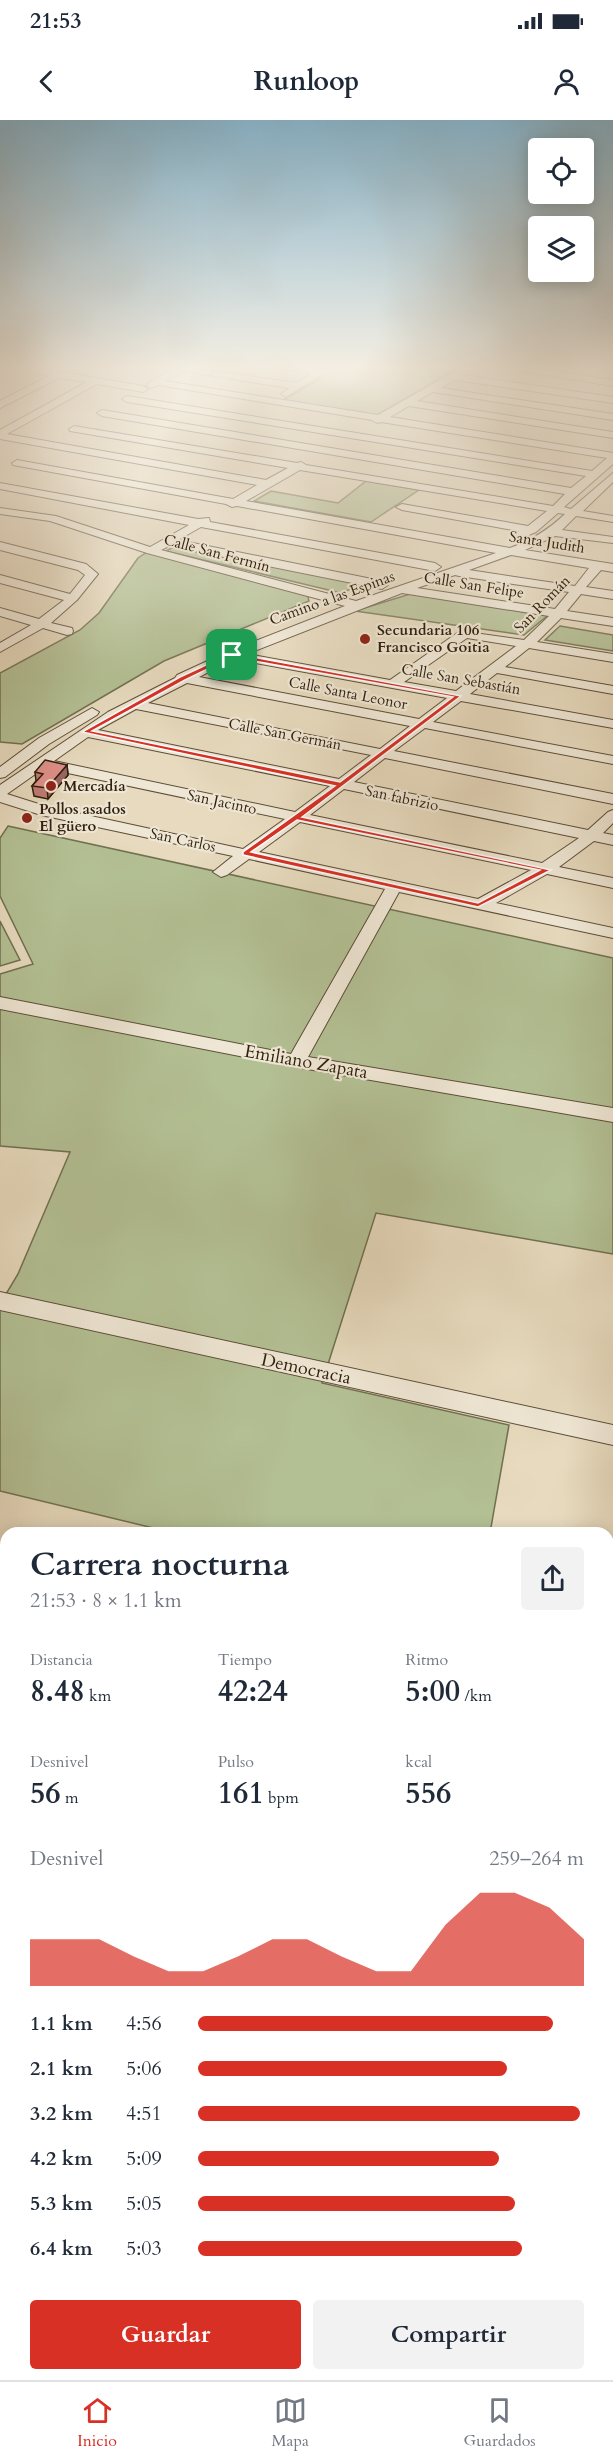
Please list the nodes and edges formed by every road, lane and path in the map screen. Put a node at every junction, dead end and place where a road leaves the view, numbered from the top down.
1 (64, 471) edge
2 (197, 471) edge
3 (289, 471) edge
4 (324, 471) edge
5 (452, 471) edge
6 (578, 471) edge
7 (597, 471) edge
8 (594, 474) junction
9 (613, 476) edge
10 (267, 484) junction
11 (0, 486) edge
12 (428, 489) junction
13 (573, 492) junction
14 (592, 493) junction
15 (613, 496) edge
16 (235, 502) junction
17 (0, 511) edge
18 (554, 511) junction
19 (394, 512) junction
20 (572, 513) junction
21 (613, 519) edge
22 (201, 523) junction
23 (369, 526) junction
24 (532, 530) junction
25 (553, 532) junction
26 (613, 540) edge
27 (168, 542) junction
28 (0, 546) edge
29 (489, 548) junction
30 (151, 551) junction
31 (512, 553) junction
32 (598, 566) junction
33 (435, 567) junction
34 (613, 568) edge
35 (456, 571) junction
36 (0, 579) edge
37 (382, 585) junction
38 (400, 590) junction
39 (579, 591) junction
40 (613, 595) edge
41 (72, 598) junction
42 (338, 599) junction
43 (357, 605) junction
44 (317, 607) dead end
45 (0, 612) edge
46 (558, 614) junction
47 (613, 622) edge
48 (43, 624) junction
49 (67, 631) dead end
50 (246, 635) dead end
51 (527, 644) junction
52 (0, 648) edge
53 (232, 655) junction
54 (613, 658) edge
55 (494, 669) junction
56 (182, 678) junction
57 (393, 684) junction
58 (613, 690) edge
59 (458, 696) junction
60 (133, 704) junction
61 (422, 724) junction
62 (613, 724) edge
63 (86, 732) junction
64 (381, 753) junction
65 (613, 760) edge
66 (42, 763) junction
67 (3, 770) edge
68 (26, 775) junction
69 (341, 785) junction
70 (0, 792) edge
71 (0, 797) edge
72 (613, 799) edge
73 (613, 815) edge
74 (296, 818) junction
75 (593, 836) junction
76 (613, 840) edge
77 (245, 853) junction
78 (547, 870) junction
79 (221, 872) dead end
80 (613, 883) edge
81 (394, 887) junction
82 (478, 905) junction
83 (613, 933) edge
84 (0, 1004) edge
85 (296, 1061) junction
86 (613, 1115) edge
87 (0, 1301) edge
88 (613, 1435) edge

1 - 16 street, Santa Judith
2 - 10 street
3 - 10 street
4 - 12 street
5 - 13 street
6 - 8 street
7 - 8 street, Camino a las Espinas
8 - 13 street, Camino a las Espinas
9 - 14 street, Camino a las Espinas
10 - 16 street
11 - 22 street
12 - 18 street
12 - 19 street
13 - 18 street, Camino a las Espinas
14 - 15 street
14 - 20 street, Camino a las Espinas
16 - 22 street
16 - 23 street, Santa Judith
17 - 30 street, Calle San Fermín
18 - 20 street
18 - 24 street, Camino a las Espinas
19 - 23 street
19 - 24 street
20 - 21 street
20 - 25 street, Camino a las Espinas
22 - 27 street
22 - 33 street
23 - 29 street, Santa Judith
24 - 29 street, Camino a las Espinas
25 - 26 street
25 - 31 street, Camino a las Espinas
27 - 30 street
27 - 37 street
28 - 41 street
29 - 31 street, Santa Judith
29 - 33 street, Camino a las Espinas
30 - 42 street, Calle San Fermín
31 - 32 street, Santa Judith
31 - 35 street, Camino a las Espinas
32 - 34 street, Santa Judith
32 - 39 street, San Román
33 - 37 street, Camino a las Espinas
35 - 38 street, Camino a las Espinas
35 - 39 street
36 - 41 street
37 - 42 street, Camino a las Espinas
38 - 43 street, Camino a las Espinas
38 - 46 street, Calle San Felipe
39 - 40 street
39 - 46 street, San Román
41 - 48 street
42 - 43 street, Calle San Fermín
42 - 44 street, Camino a las Espinas
43 - 53 street, Camino a las Espinas
45 - 48 street
46 - 47 street, Calle San Felipe
46 - 51 street, San Román
48 - 49 street
48 - 52 street
50 - 67 street
51 - 54 street
51 - 55 street, San Román
51 - 57 street
53 - 56 street, Camino a las Espinas
53 - 57 street, Calle San Sebastián
55 - 58 street
55 - 59 street, San Román
56 - 60 street, Camino a las Espinas
56 - 61 street, Calle Santa Leonor
57 - 59 street, Calle San Sebastián
59 - 61 street, San Román
59 - 62 street, Calle San Sebastián
60 - 63 street, Camino a las Espinas
60 - 64 street, Calle San Germán
61 - 64 street, San Román
61 - 65 street, Calle Santa Leonor
63 - 66 street, Camino a las Espinas
63 - 69 street, San fabrizio
64 - 69 street, San Román
64 - 72 street, Calle San Germán
66 - 68 street, Camino a las Espinas
66 - 74 street, San Jacinto
67 - 68 street
68 - 70 street, Camino a las Espinas
69 - 74 street, San Román
69 - 75 street, San fabrizio
71 - 77 street, San Carlos
73 - 75 street
74 - 77 street, San Román
74 - 78 street, San Jacinto
75 - 76 street, San fabrizio
75 - 78 street
77 - 79 street, San Román
77 - 81 street, San Carlos
78 - 80 street, San Jacinto
78 - 82 street
81 - 82 street, San Carlos
81 - 85 street
82 - 83 street, San Carlos
84 - 85 street, Emiliano Zapata
85 - 86 street, Emiliano Zapata
87 - 88 street, Democracia

